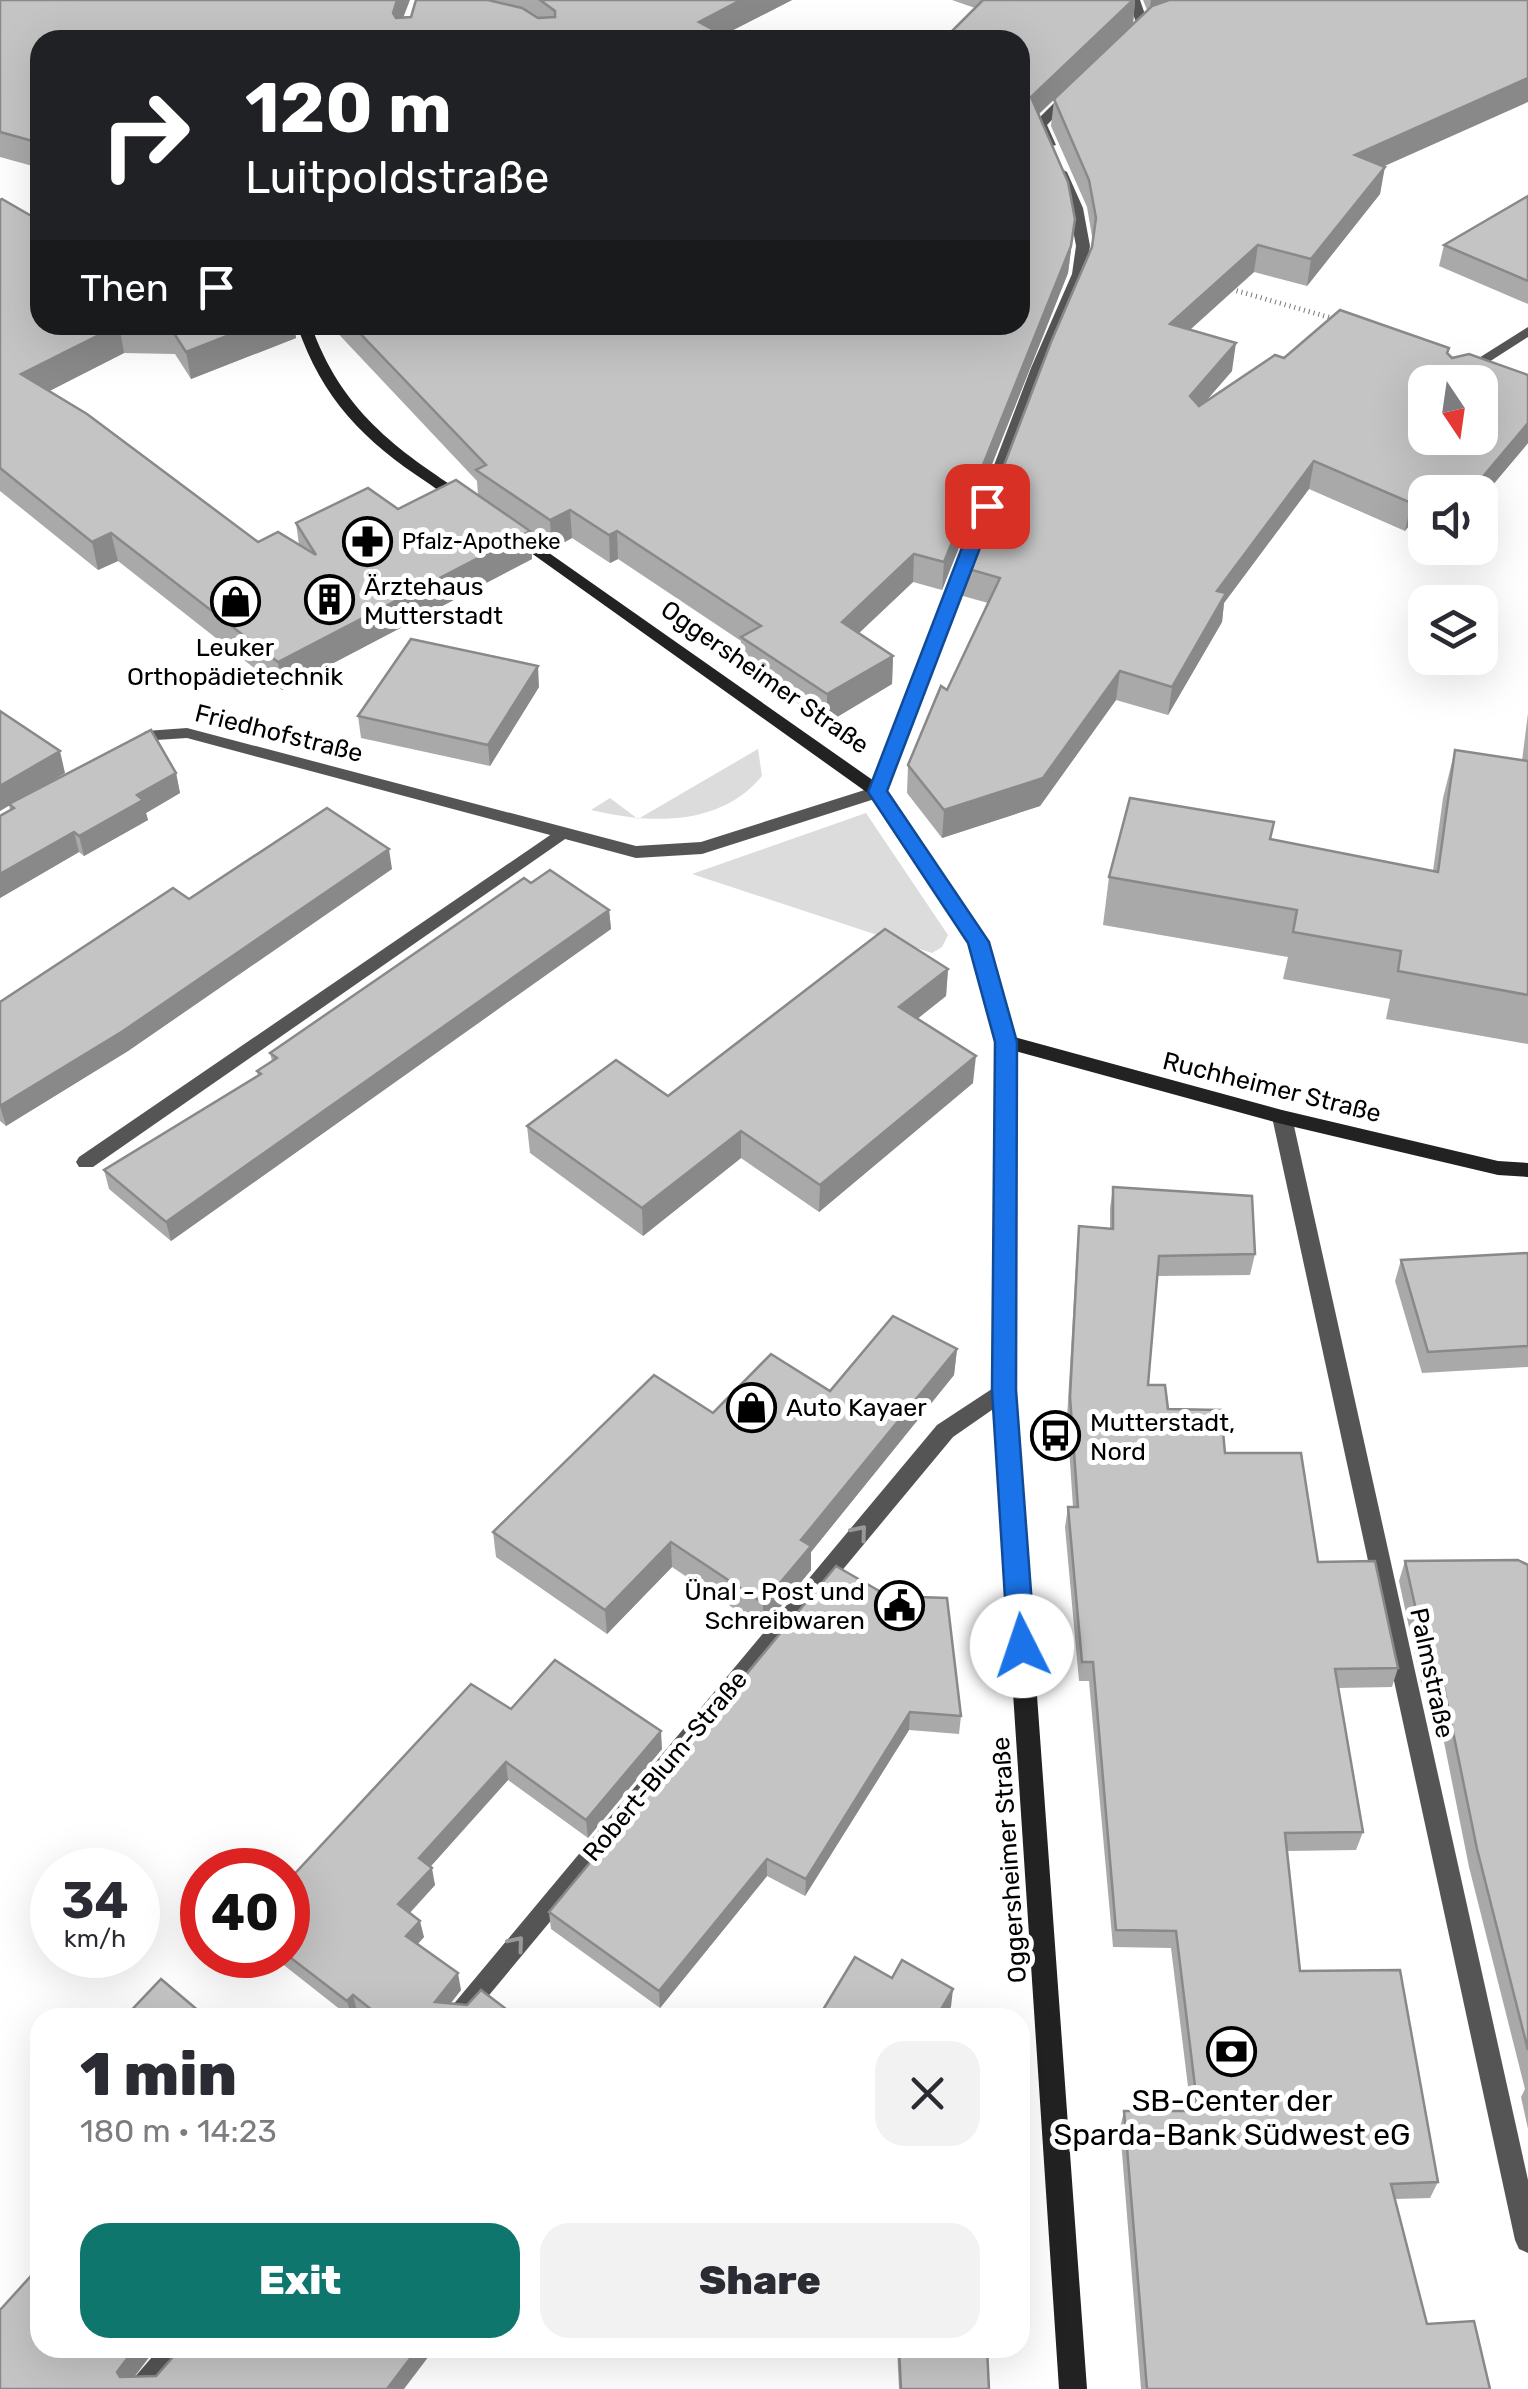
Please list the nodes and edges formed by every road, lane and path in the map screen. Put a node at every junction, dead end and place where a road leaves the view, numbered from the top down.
1 (1134, 0) edge
2 (1162, 19) edge
3 (1143, 26) junction
4 (1117, 50) edge
5 (1078, 87) edge
6 (1040, 124) junction
7 (1030, 128) edge
8 (1210, 282) edge
9 (1344, 322) edge
10 (1528, 331) edge
11 (307, 335) edge
12 (1473, 365) edge
13 (486, 513) edge
14 (501, 524) edge
15 (110, 760) edge
16 (878, 792) junction
17 (562, 833) junction
18 (1006, 1042) junction
19 (1282, 1117) junction
20 (86, 1162) dead end
21 (1528, 1170) edge
22 (1004, 1390) junction
23 (462, 2008) edge
24 (1528, 2240) edge
25 (170, 2358) edge
26 (144, 2389) edge
27 (1073, 2389) edge

1 - 3 street
2 - 3 street
3 - 4 street
5 - 6 street
6 - 7 street
6 - 16 street
8 - 9 path
10 - 12 street
11 - 13 main road
14 - 16 main road, Oggersheimer Straße
15 - 17 street, Friedhofstraße
16 - 17 street, Friedhofstraße
16 - 18 main road, Oggersheimer Straße
17 - 20 street
18 - 19 main road, Ruchheimer Straße
18 - 22 main road, Oggersheimer Straße
19 - 21 main road, Ruchheimer Straße
19 - 24 street, Palmstraße
23 -> 22 street, Robert-Blum-Straße
22 - 27 main road, Oggersheimer Straße
25 - 26 street

